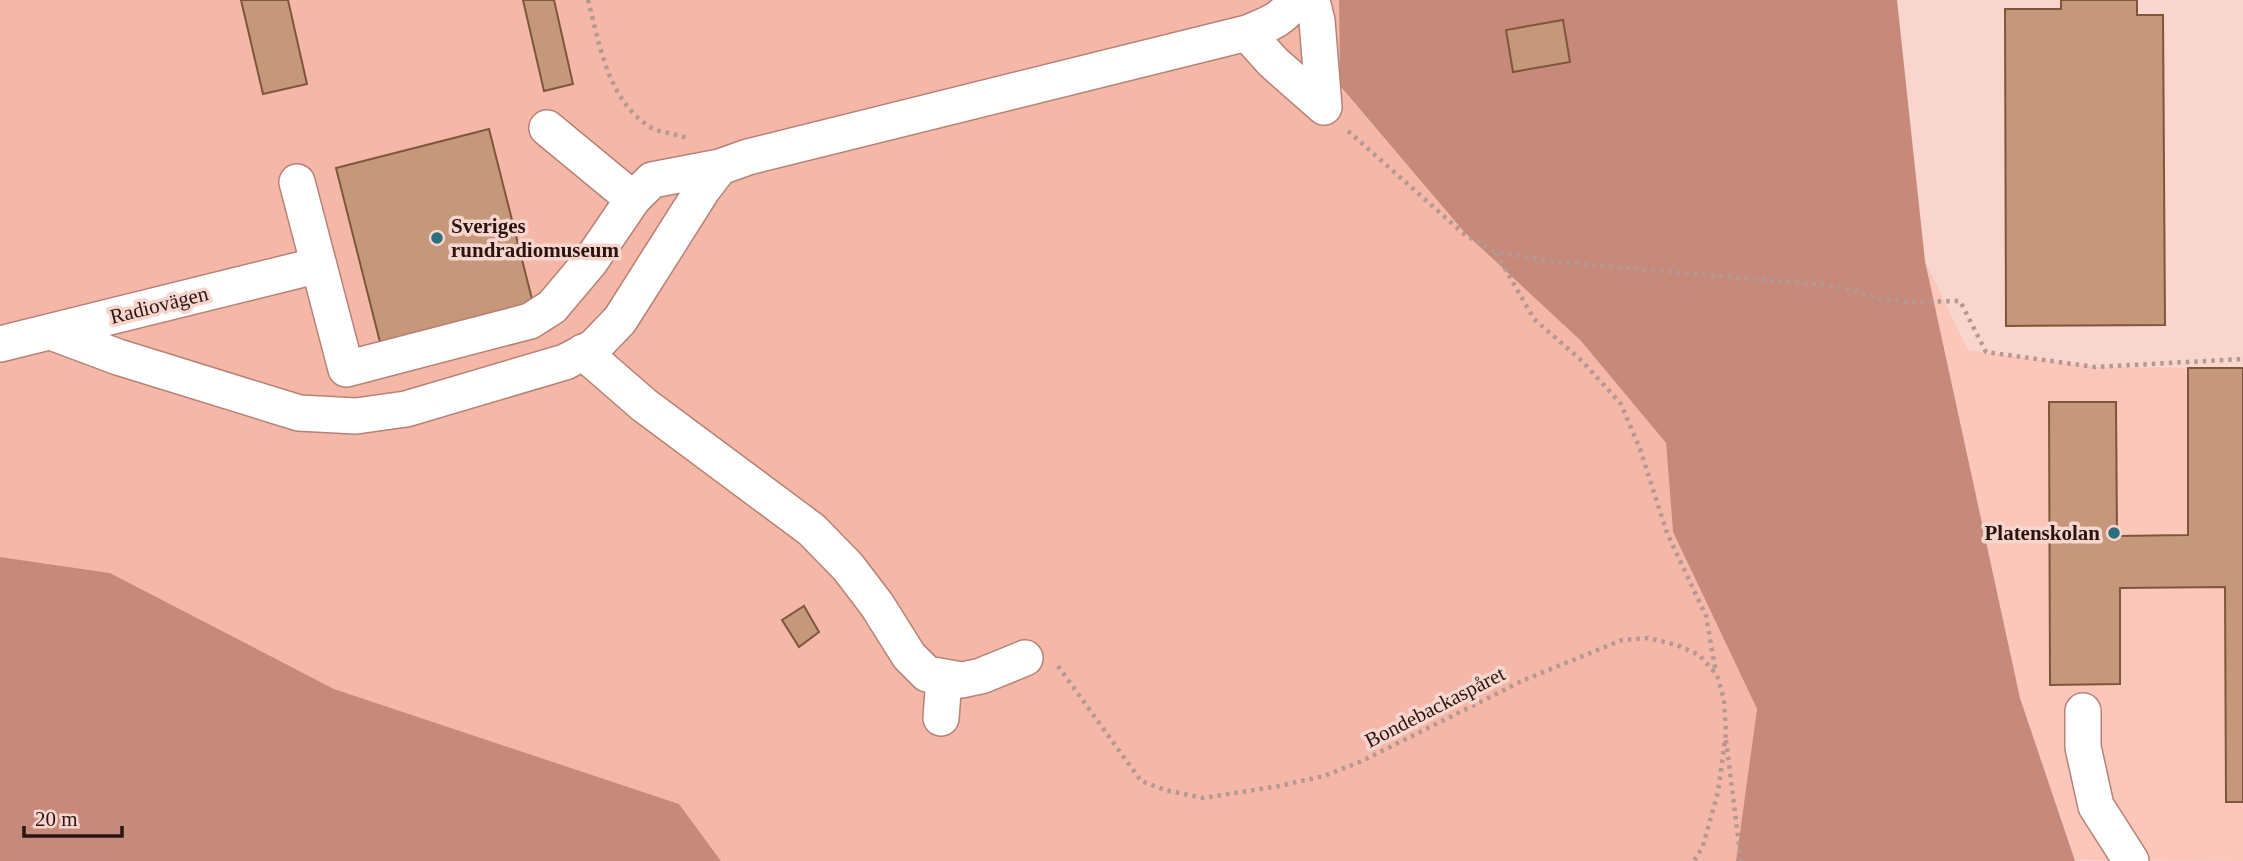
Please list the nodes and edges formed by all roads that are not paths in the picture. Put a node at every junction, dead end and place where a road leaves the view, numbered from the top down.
1 (1296, 0) edge
2 (1312, 0) edge
3 (1247, 33) junction
4 (547, 128) dead end
5 (720, 167) junction
6 (297, 182) dead end
7 (633, 199) junction
8 (319, 265) junction
9 (51, 332) junction
10 (0, 344) edge
11 (583, 352) junction
12 (1025, 658) road end
13 (944, 678) junction
14 (2083, 711) dead end
15 (941, 718) dead end
16 (2131, 861) edge

1 - 3 street
2 - 3 street
3 - 5 street
4 - 7 street
5 - 7 street
5 - 11 street
6 - 8 street
7 - 8 street
8 - 9 street, Radiovägen
9 - 10 street, Radiovägen
9 - 11 street
11 - 13 street
12 - 13 street
13 - 15 street
14 - 16 street

